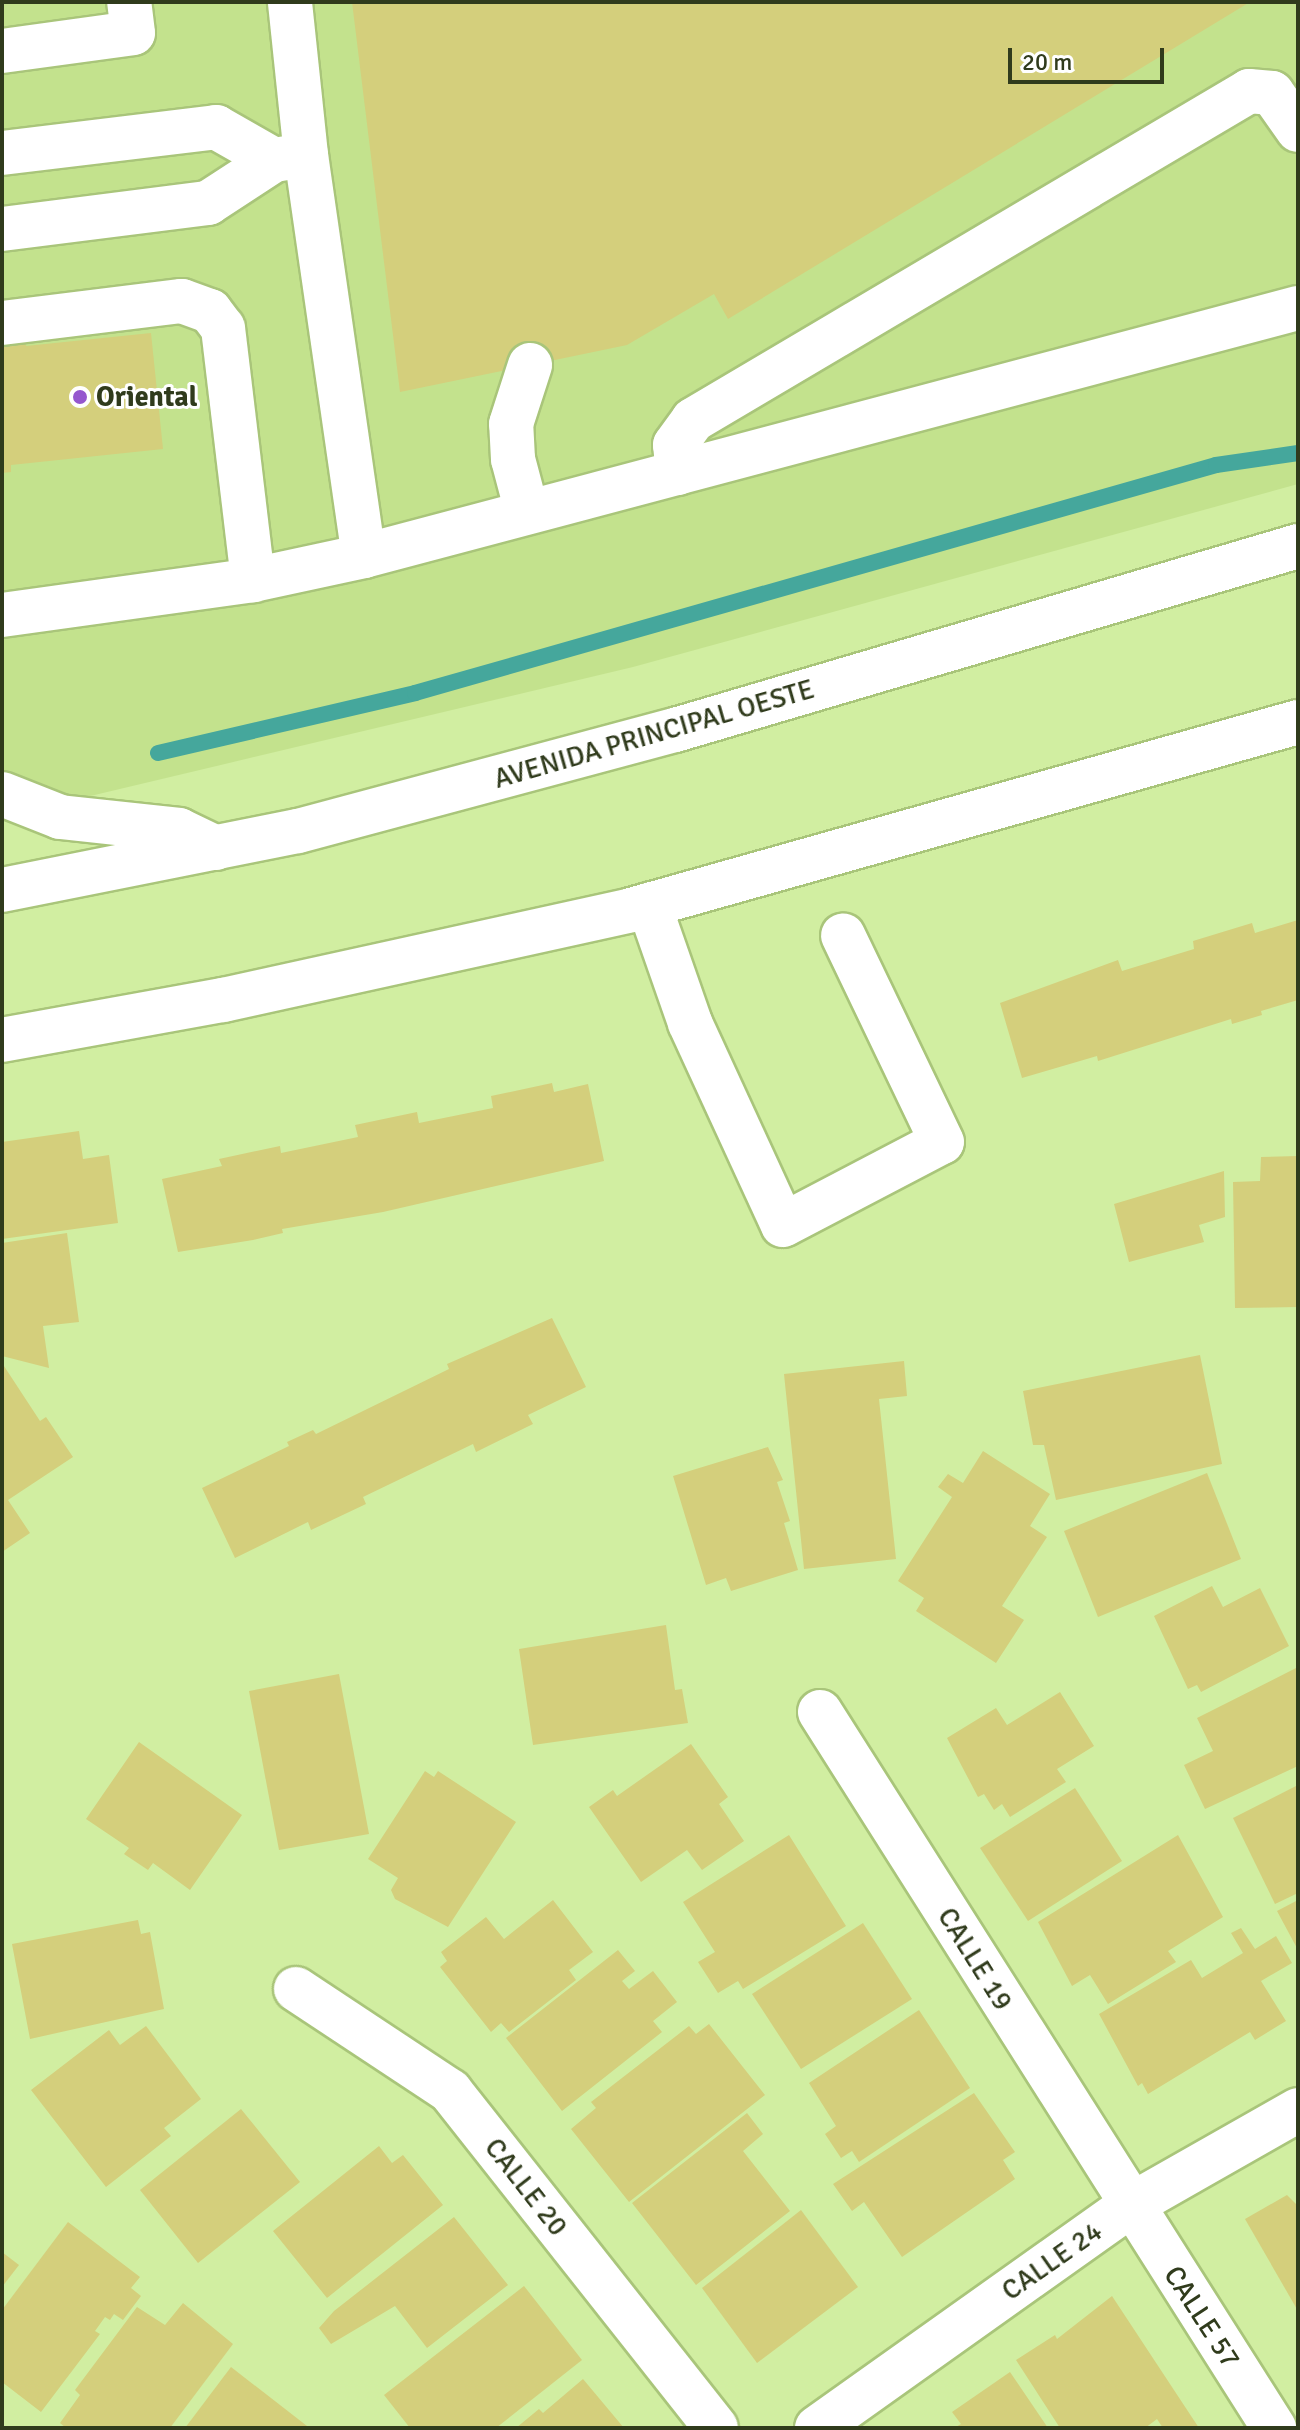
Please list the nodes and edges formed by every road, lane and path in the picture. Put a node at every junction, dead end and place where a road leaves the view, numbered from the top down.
1 (129, 2) edge
2 (290, 2) edge
3 (2, 51) edge
4 (1298, 130) edge
5 (2, 153) edge
6 (290, 158) junction
7 (2, 229) edge
8 (1298, 308) edge
9 (2, 323) edge
10 (530, 365) dead end
11 (678, 473) junction
12 (527, 512) junction
13 (1298, 546) edge
14 (364, 556) junction
15 (253, 580) junction
16 (2, 615) edge
17 (1298, 722) edge
18 (2, 794) edge
19 (216, 848) junction
20 (2, 890) edge
21 (649, 905) junction
22 (843, 935) dead end
23 (2, 1040) edge
24 (820, 1712) dead end
25 (296, 1989) dead end
26 (1298, 2110) edge
27 (1131, 2205) junction
28 (716, 2428) edge
29 (817, 2428) edge
30 (1274, 2428) edge

1 - 3 main road
2 - 6 main road
4 - 11 main road
5 - 6 main road
6 - 7 main road
6 - 14 main road
8 - 11 main road
9 - 15 main road
10 - 12 main road
11 - 12 main road
12 - 14 main road
13 - 19 main road, AVENIDA PRINCIPAL OESTE
14 - 15 main road
15 - 16 main road
17 - 21 main road
18 - 19 main road
19 - 20 main road, AVENIDA PRINCIPAL OESTE
21 - 22 main road
21 - 23 main road
24 - 27 main road, CALLE 19
25 - 28 main road, CALLE 20
26 - 27 main road, CALLE 24
27 - 29 main road, CALLE 24
27 - 30 main road, CALLE 57

